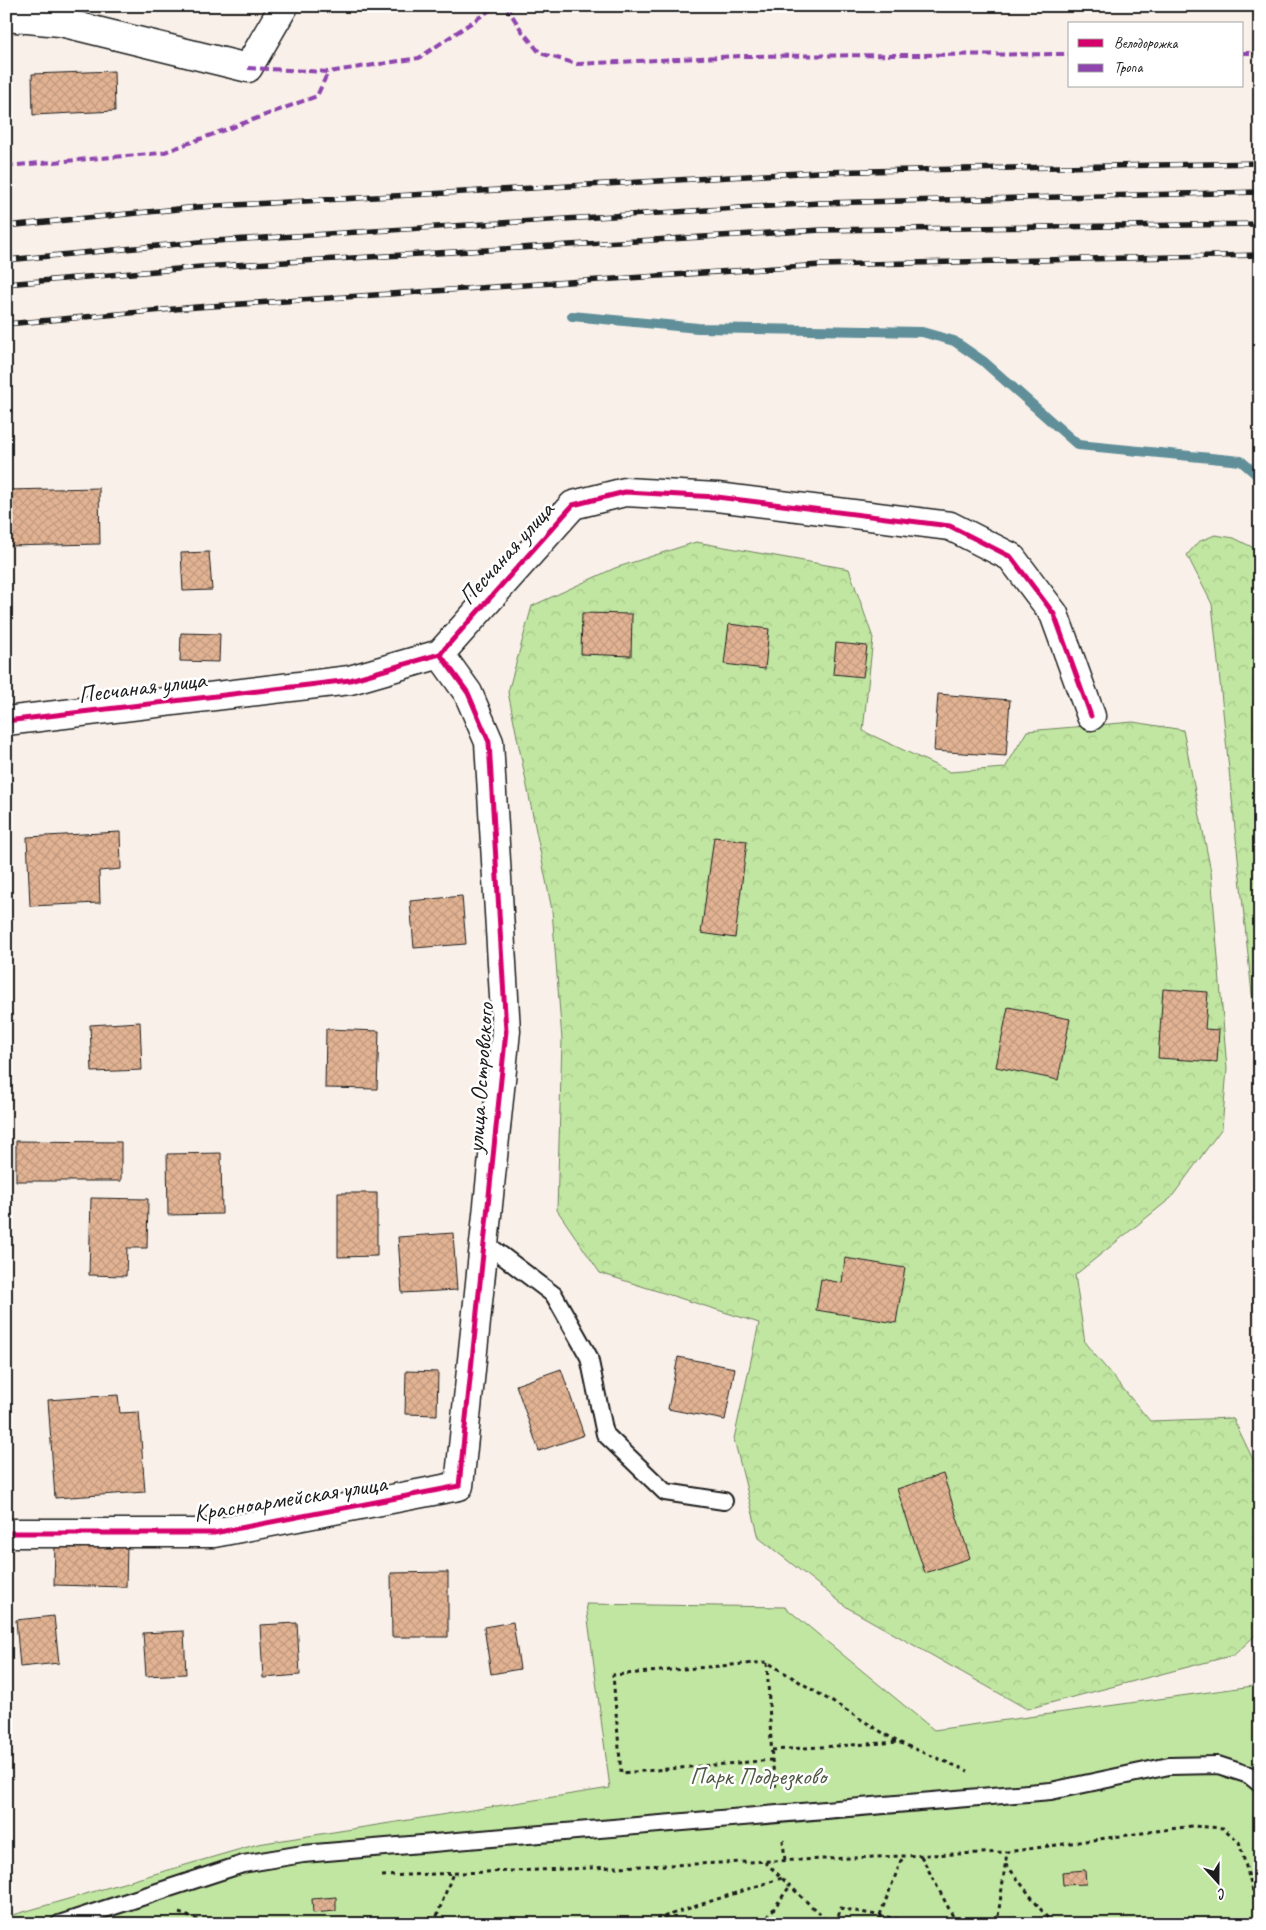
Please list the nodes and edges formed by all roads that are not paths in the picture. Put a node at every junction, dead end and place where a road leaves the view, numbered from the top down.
1 (284, 6) edge
2 (6, 17) edge
3 (440, 654) junction
4 (1091, 716) dead end
5 (6, 721) edge
6 (484, 1242) junction
7 (458, 1486) joint
8 (724, 1501) dead end
9 (6, 1533) edge
10 (1260, 1784) edge
11 (59, 1924) edge

1 - 2 street
3 - 4 street, Песчаная улица
3 - 5 street, Песчаная улица
3 - 6 street, улица Островского
6 - 7 street, улица Островского
6 - 8 lane
7 - 9 street, Красноармейская улица
10 - 11 lane

